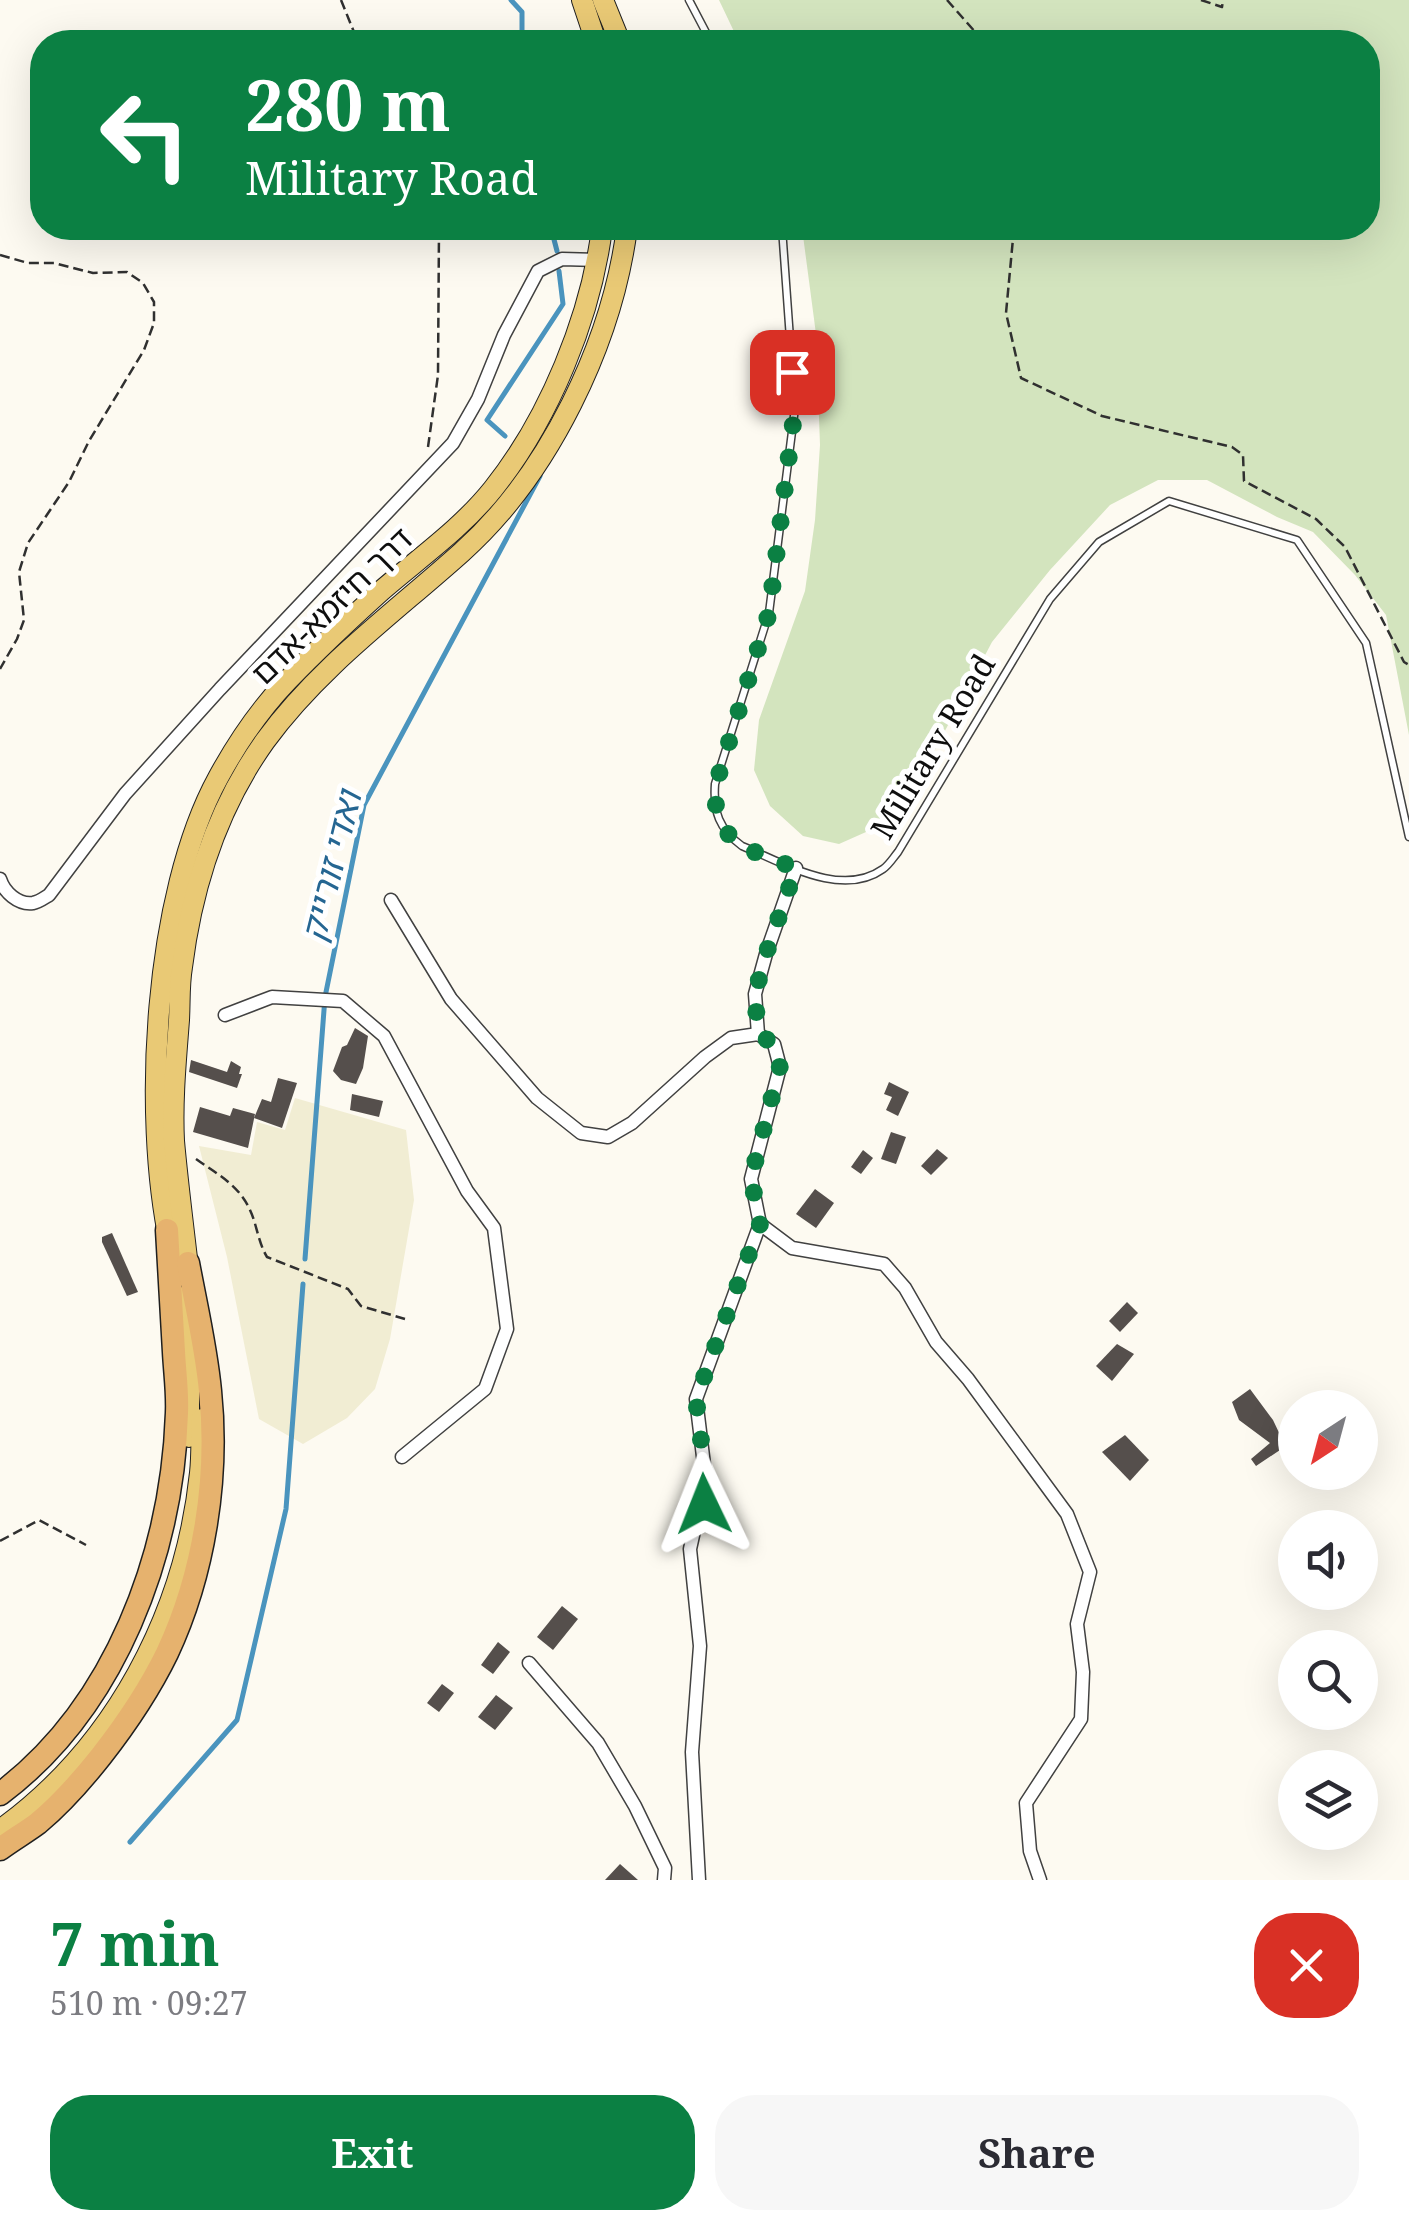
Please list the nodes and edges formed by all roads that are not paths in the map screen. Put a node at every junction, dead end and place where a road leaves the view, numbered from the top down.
1 (582, 0) edge
2 (603, 0) edge
3 (689, 0) edge
4 (592, 30) edge
5 (615, 30) edge
6 (705, 30) edge
7 (600, 240) edge
8 (625, 240) edge
9 (783, 240) edge
10 (598, 260) junction
11 (1409, 838) edge
12 (796, 868) junction
13 (0, 879) edge
14 (391, 900) dead end
15 (226, 1015) dead end
16 (758, 1034) junction
17 (760, 1224) junction
18 (167, 1230) junction
19 (188, 1263) junction
20 (402, 1456) dead end
21 (528, 1663) dead end
22 (0, 1794) edge
23 (0, 1815) edge
24 (0, 1830) edge
25 (0, 1849) edge
26 (664, 1880) edge
27 (698, 1880) edge
28 (1040, 1880) edge

1 - 4 main road
2 - 5 main road
3 - 6 lane
7 - 10 main road, דרך חיזמא-אדם
8 - 19 main road, דרך חיזמא-אדם
9 - 12 lane, Military Road
10 - 13 street
10 - 18 main road, דרך חיזמא-אדם
11 - 12 lane, Military Road
12 - 16 street
14 - 16 street
15 - 20 street
16 - 17 street
17 - 27 street
17 - 28 street
18 - 22 highway
18 - 23 main road, דרך חיזמא-אדם
19 - 24 main road, דרך חיזמא-אדם
19 - 25 highway
21 - 26 street

